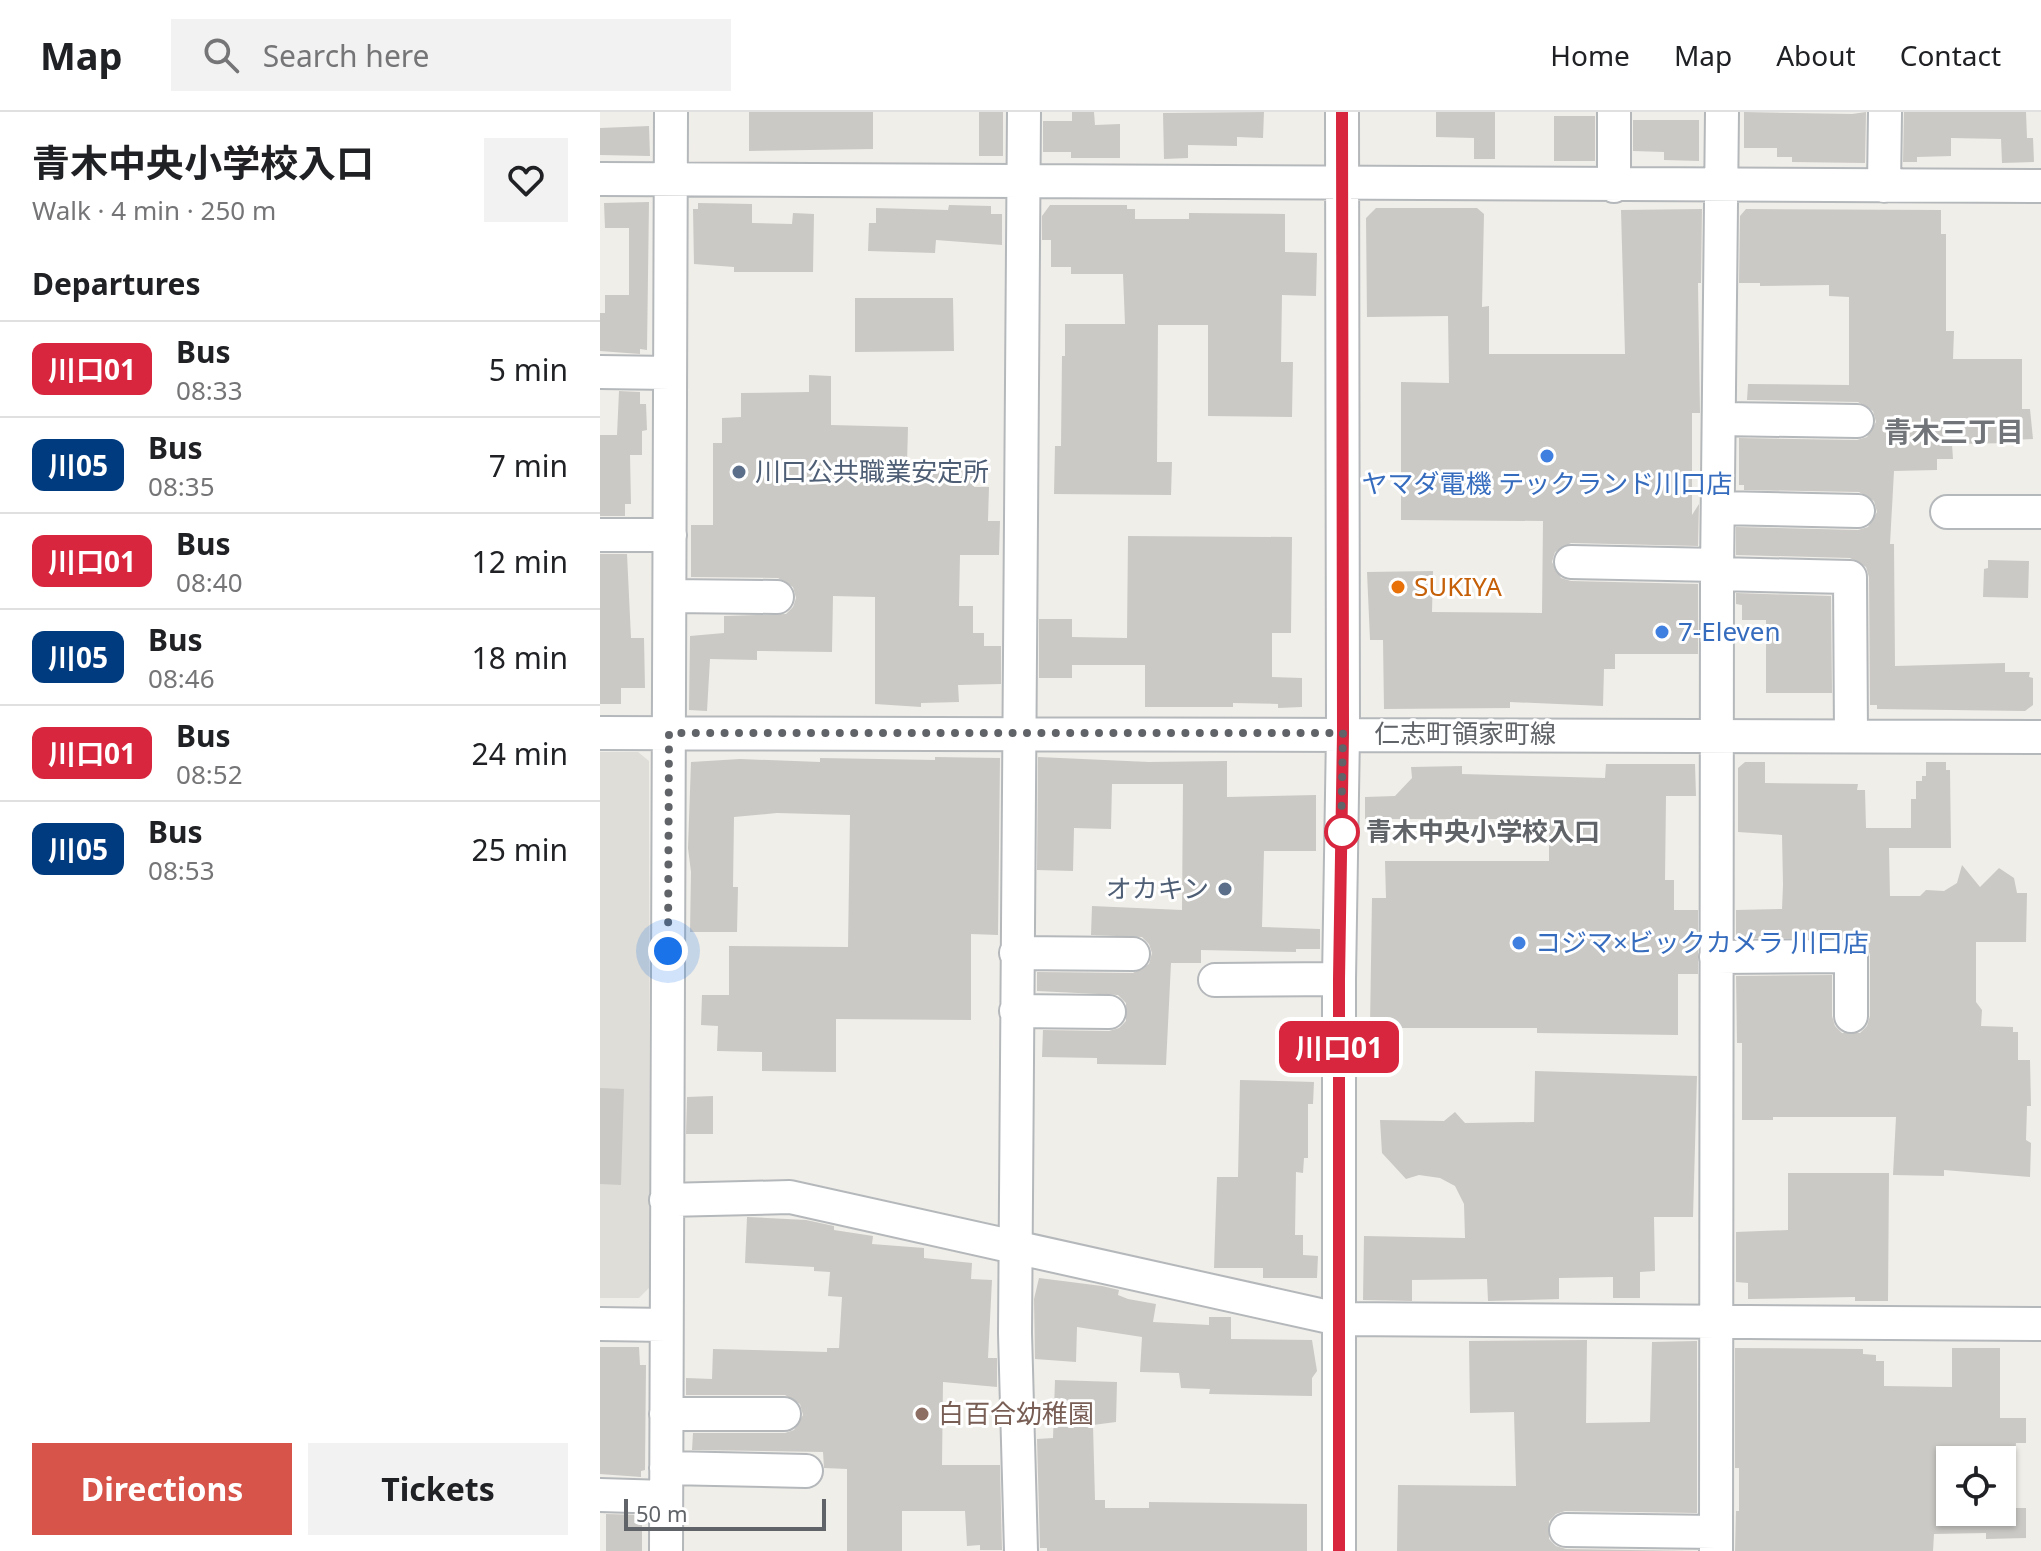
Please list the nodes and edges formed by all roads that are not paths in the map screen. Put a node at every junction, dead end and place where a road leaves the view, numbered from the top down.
1 (671, 112) edge
2 (1024, 112) edge
3 (1342, 112) edge
4 (1722, 112) edge
5 (1885, 112) edge
6 (1614, 113) edge
7 (600, 179) edge
8 (671, 179) junction
9 (1024, 181) junction
10 (1341, 184) junction
11 (1614, 186) junction
12 (1721, 186) junction
13 (1884, 186) junction
14 (2041, 186) edge
15 (600, 372) edge
16 (670, 373) junction
17 (1720, 419) junction
18 (1857, 421) dead end
19 (1718, 508) junction
20 (1858, 511) dead end
21 (1947, 512) dead end
22 (2041, 512) edge
23 (600, 535) edge
24 (670, 535) junction
25 (1571, 562) dead end
26 (1717, 570) junction
27 (670, 596) junction
28 (777, 597) dead end
29 (1017, 732) junction
30 (600, 733) edge
31 (669, 733) junction
32 (1343, 733) junction
33 (1718, 736) junction
34 (1851, 736) junction
35 (2041, 737) edge
36 (1016, 953) junction
37 (1133, 954) dead end
38 (1716, 957) junction
39 (1339, 979) junction
40 (1215, 980) dead end
41 (1016, 1011) junction
42 (1109, 1012) dead end
43 (1851, 1016) dead end
44 (666, 1200) junction
45 (1015, 1245) junction
46 (1338, 1319) junction
47 (1717, 1323) junction
48 (600, 1324) edge
49 (2041, 1324) edge
50 (666, 1325) junction
51 (666, 1414) junction
52 (784, 1414) dead end
53 (806, 1471) dead end
54 (666, 1482) junction
55 (600, 1495) edge
56 (1566, 1530) dead end
57 (1716, 1541) edge
58 (666, 1551) edge
59 (1021, 1551) edge
60 (1339, 1551) edge

1 - 8 street
2 - 9 street
3 - 10 street
4 - 12 street
5 - 13 street
6 - 11 street
7 - 8 street
8 - 9 street
8 - 16 street
9 - 10 street
9 - 29 street
10 - 11 street
10 - 32 street
11 - 12 street
12 - 13 street
12 - 17 street
13 - 14 street
15 - 16 street
16 - 24 street
17 - 18 street
17 - 19 street
19 - 20 street
19 - 26 street
21 - 22 street
23 - 24 street
24 - 27 street
25 - 26 street
26 - 33 street
26 - 34 street
27 - 28 street
27 - 31 street
29 - 31 street, 仁志町領家町線
29 - 32 street, 仁志町領家町線
29 - 36 street
30 - 31 street, 仁志町領家町線
31 - 44 street
32 - 33 street, 仁志町領家町線
32 - 39 street
33 - 34 street, 仁志町領家町線
33 - 38 street
34 - 35 street, 仁志町領家町線
36 - 37 street
36 - 41 street
38 - 43 street
38 - 47 street
39 - 40 street
39 - 46 street
41 - 42 street
41 - 45 street
44 - 45 street
44 - 50 street
45 - 46 street
45 - 59 street
46 - 47 street
46 - 60 street
47 - 49 street
47 - 57 street
48 - 50 street
50 - 51 street
51 - 52 street
51 - 54 street
53 - 54 street
54 - 55 street
54 - 58 street
56 - 57 street

